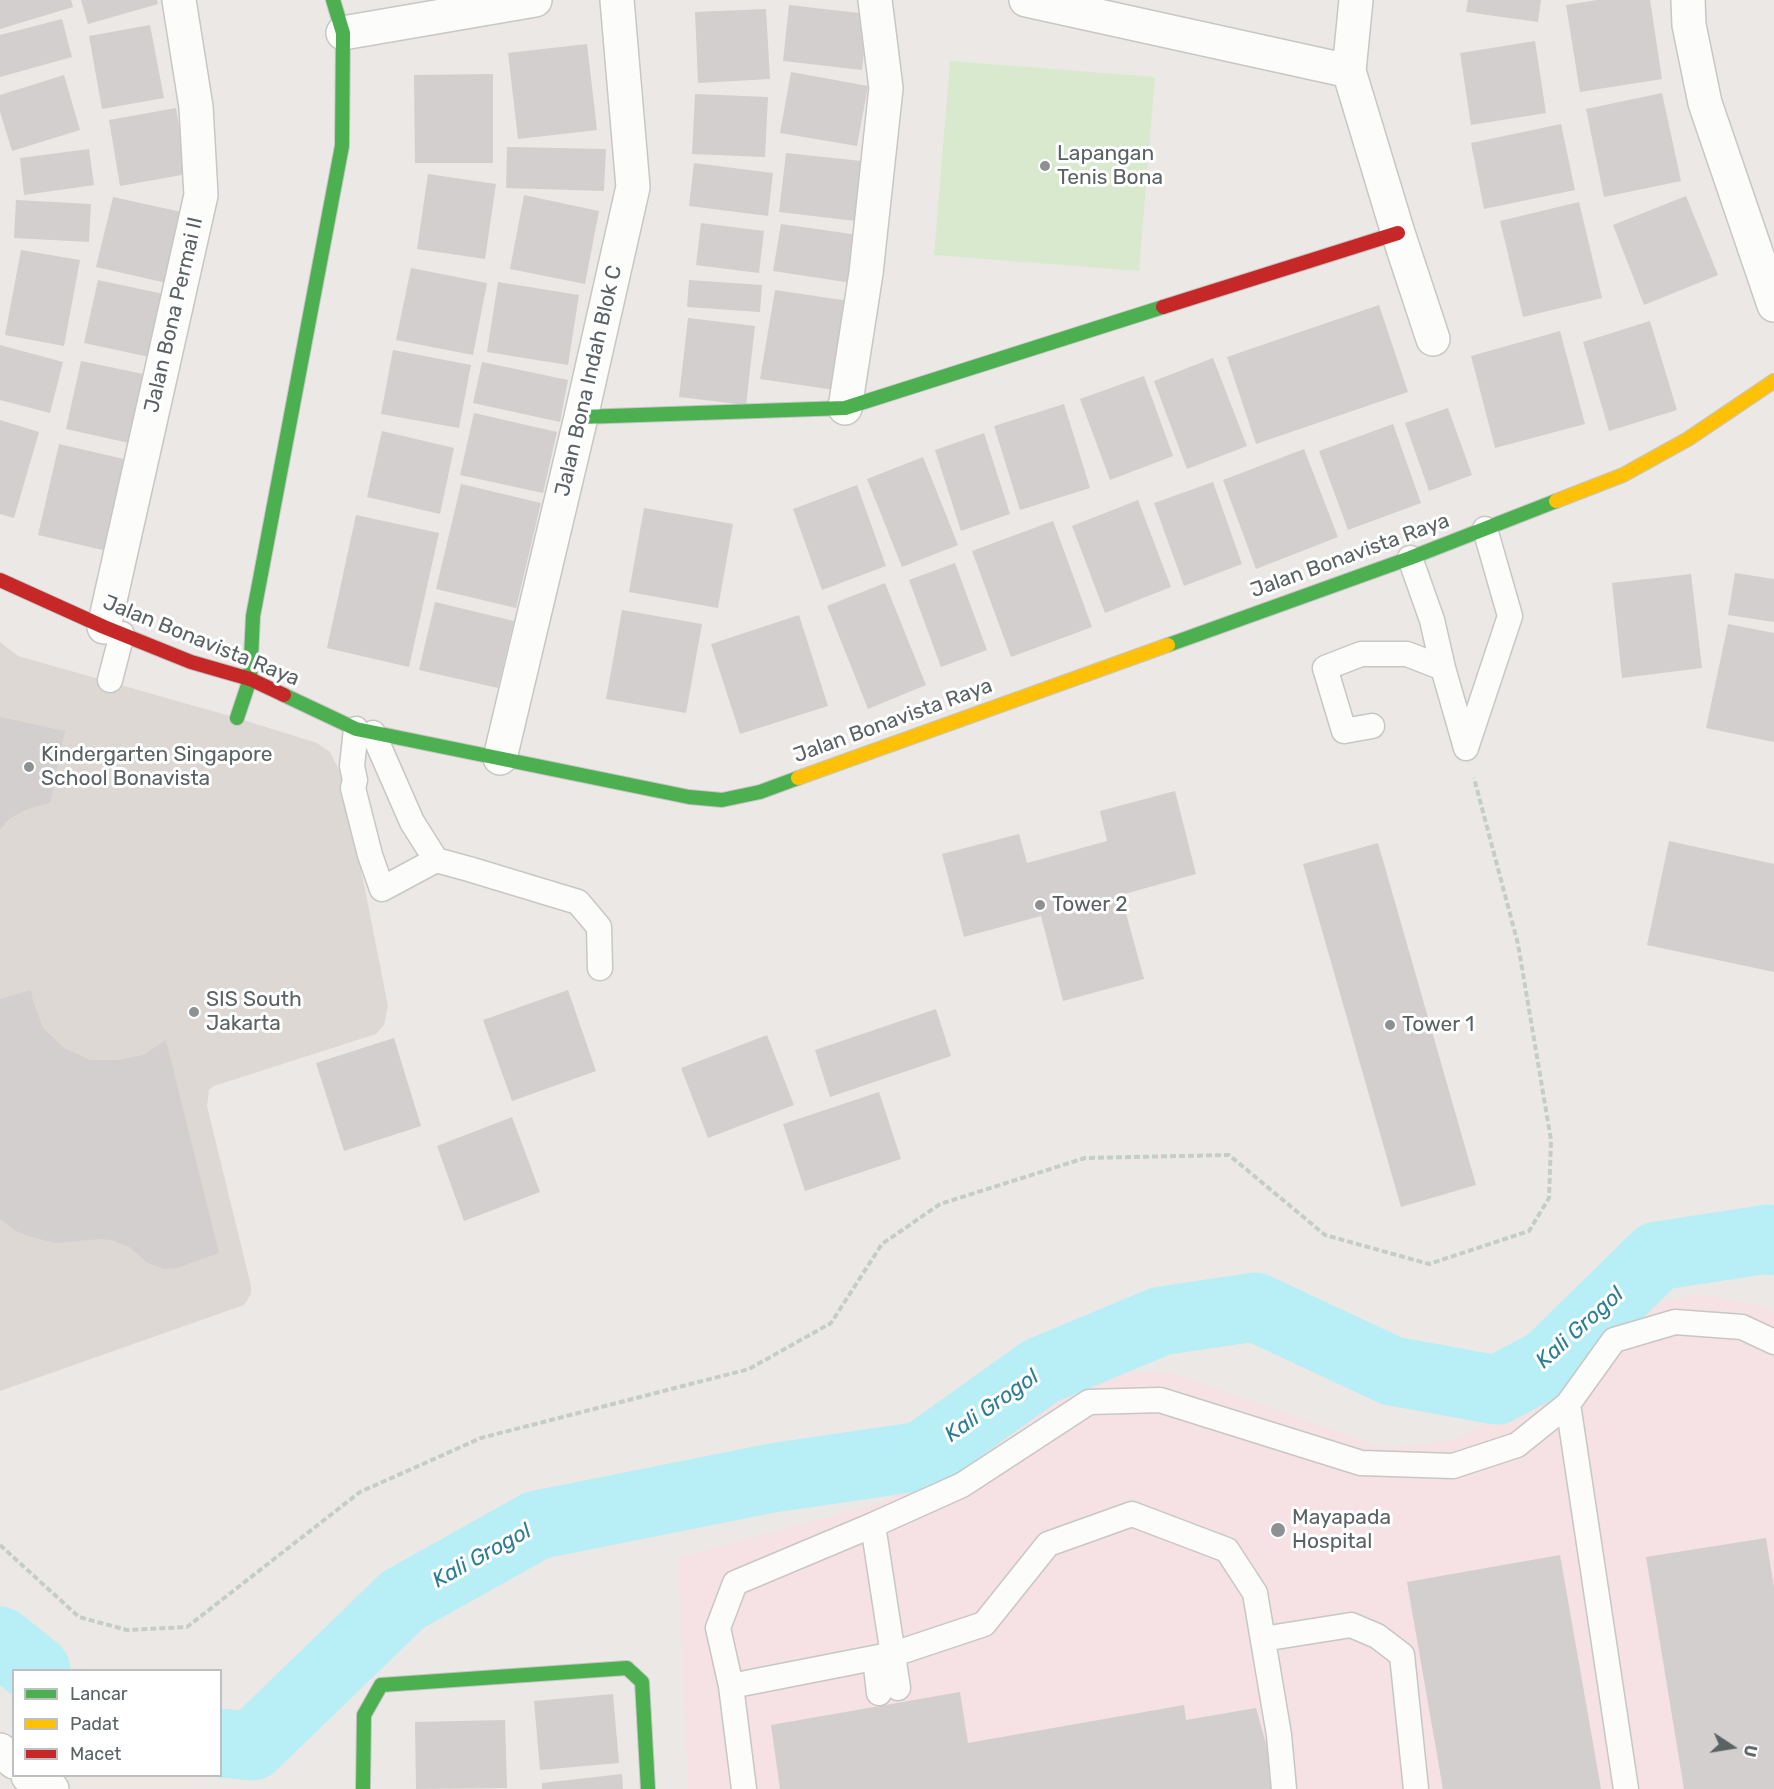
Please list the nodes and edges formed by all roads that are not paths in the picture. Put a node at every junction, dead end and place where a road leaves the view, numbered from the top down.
1 (179, 0) edge
2 (333, 0) edge
3 (535, 0) edge
4 (617, 0) edge
5 (875, 0) edge
6 (1026, 0) edge
7 (1356, 0) edge
8 (1688, 0) edge
9 (343, 33) junction
10 (1349, 71) junction
11 (1398, 233) junction
12 (1774, 305) edge
13 (1433, 339) dead end
14 (1774, 381) edge
15 (844, 408) junction
16 (581, 417) junction
17 (1485, 529) junction
18 (1410, 558) junction
19 (0, 580) edge
20 (113, 630) junction
21 (1443, 668) junction
22 (250, 679) junction
23 (110, 680) dead end
24 (237, 718) dead end
25 (1372, 726) dead end
26 (364, 731) junction
27 (500, 758) junction
28 (436, 860) junction
29 (600, 968) dead end
30 (1774, 1342) edge
31 (1568, 1404) junction
32 (873, 1525) junction
33 (1263, 1639) junction
34 (884, 1656) junction
35 (731, 1686) junction
36 (889, 1690) dead end
37 (0, 1750) edge
38 (12, 1760) edge
39 (29, 1777) edge
40 (52, 1789) edge
41 (363, 1789) edge
42 (648, 1789) edge
43 (744, 1789) edge
44 (1284, 1789) edge
45 (1416, 1789) edge
46 (1626, 1789) edge

1 - 20 street, Jalan Bona Permai II
2 - 9 street
3 - 9 street
4 - 16 street, Jalan Bona Indah Blok C
5 - 15 street
6 - 10 street
7 - 10 street
8 - 12 street
9 - 22 street
10 - 11 street
11 - 13 street
11 - 15 street
14 - 17 street, Jalan Bonavista Raya
15 - 16 street
16 - 27 street, Jalan Bona Indah Blok C
17 - 18 street, Jalan Bonavista Raya
17 - 21 lane
18 - 21 lane
18 - 27 street, Jalan Bonavista Raya
19 - 20 street, Jalan Bonavista Raya
20 - 22 street, Jalan Bonavista Raya
20 - 23 lane
21 - 25 lane
22 - 24 street
22 - 26 street, Jalan Bonavista Raya
26 - 27 street, Jalan Bonavista Raya
26 - 28 lane
26 - 28 lane
28 - 29 lane
30 - 31 lane
31 - 32 lane
31 - 46 lane
32 - 34 lane
32 - 35 lane
33 - 34 lane
33 - 44 lane
33 - 45 lane
34 - 35 lane
34 - 36 lane
35 - 43 lane
37 - 38 street
39 - 40 street
41 - 42 street

